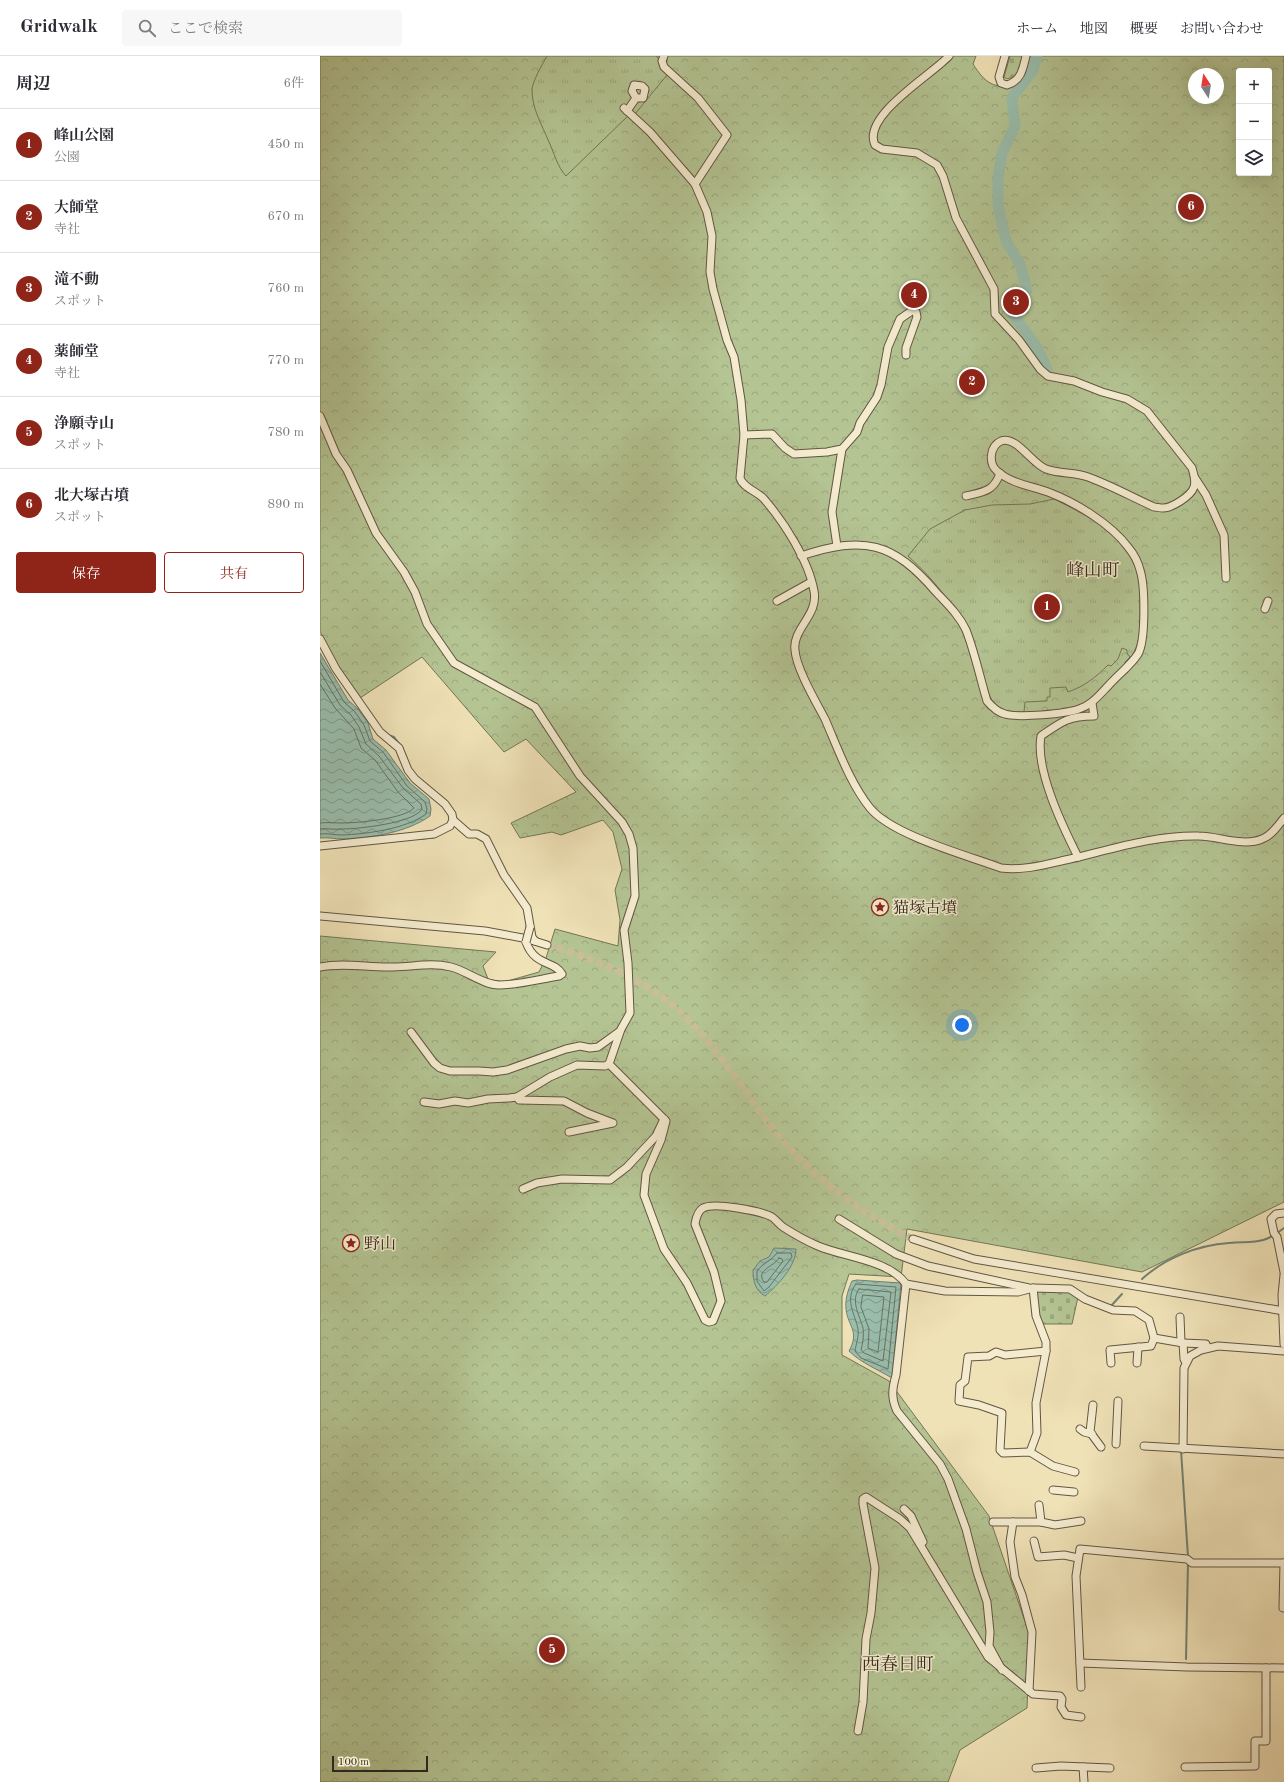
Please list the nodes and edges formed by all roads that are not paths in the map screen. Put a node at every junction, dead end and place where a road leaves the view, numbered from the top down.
1 (664, 56) edge
2 (949, 56) edge
3 (1005, 56) edge
4 (1026, 56) edge
5 (636, 98) dead end
6 (695, 184) junction
7 (906, 355) dead end
8 (320, 416) edge
9 (744, 435) junction
10 (842, 449) junction
11 (1000, 473) junction
12 (1195, 478) junction
13 (966, 496) dead end
14 (837, 546) junction
15 (802, 556) junction
16 (1226, 578) dead end
17 (811, 582) junction
18 (776, 601) dead end
19 (1268, 601) dead end
20 (1265, 609) dead end
21 (320, 640) edge
22 (1092, 703) junction
23 (1284, 818) edge
24 (453, 820) junction
25 (320, 846) edge
26 (1078, 857) junction
27 (320, 916) edge
28 (530, 927) junction
29 (535, 941) junction
30 (547, 945) tunnel mouth
31 (320, 967) edge
32 (620, 1031) junction
33 (411, 1032) dead end
34 (609, 1064) junction
35 (517, 1097) junction
36 (424, 1102) dead end
37 (664, 1119) junction
38 (570, 1132) dead end
39 (523, 1189) dead end
40 (1284, 1213) edge
41 (839, 1219) dead end
42 (913, 1239) tunnel mouth
43 (1284, 1272) edge
44 (1284, 1276) edge
45 (906, 1284) junction
46 (1031, 1288) junction
47 (1283, 1311) edge
48 (1180, 1317) dead end
49 (1154, 1338) junction
50 (1182, 1343) junction
51 (1284, 1344) edge
52 (1206, 1346) junction
53 (1138, 1347) junction
54 (1046, 1351) junction
55 (1284, 1351) edge
56 (1185, 1361) junction
57 (1111, 1362) dead end
58 (1137, 1363) dead end
59 (1118, 1401) dead end
60 (1093, 1405) dead end
61 (1080, 1429) dead end
62 (1092, 1434) junction
63 (1116, 1444) dead end
64 (1144, 1446) dead end
65 (1101, 1447) dead end
66 (1183, 1449) junction
67 (1030, 1452) junction
68 (1284, 1454) edge
69 (1075, 1472) dead end
70 (1053, 1490) dead end
71 (1074, 1492) dead end
72 (1039, 1505) dead end
73 (904, 1509) dead end
74 (1081, 1521) dead end
75 (993, 1522) dead end
76 (1013, 1522) junction
77 (1041, 1522) junction
78 (1034, 1540) dead end
79 (929, 1558) junction
80 (1078, 1558) junction
81 (1284, 1563) edge
82 (1283, 1608) dead end
83 (1080, 1663) junction
84 (1266, 1668) junction
85 (1284, 1668) edge
86 (1002, 1670) junction
87 (1081, 1687) dead end
88 (1029, 1691) junction
89 (1081, 1717) dead end
90 (858, 1731) dead end
91 (1083, 1766) junction
92 (1185, 1767) dead end
93 (1036, 1768) dead end
94 (1110, 1768) dead end
95 (1084, 1782) edge

1 - 6 street
2 - 12 street
3 - 4 street
5 - 6 street
6 - 9 street
7 - 10 street
8 - 32 street
9 - 10 street
9 - 15 street
10 - 14 street
11 - 12 street
11 - 13 street
11 - 22 street
12 - 16 street
14 - 15 street
14 - 22 street
15 - 17 street
17 - 18 street
17 - 26 street
19 - 20 street
21 - 24 street
22 - 26 street
23 - 26 street
24 - 25 street
24 - 28 street
27 - 29 street
28 - 29 street
28 - 31 street, bridge
29 - 30 street
32 - 33 street
32 - 34 street
34 - 35 street
34 - 37 street
35 - 36 street
35 - 38 street
37 - 39 street
37 - 45 street
40 - 43 street
41 - 46 street
42 - 47 street
44 - 47 street
45 - 46 street
45 - 86 street
46 - 49 street
46 - 54 street
47 - 51 street
48 - 50 street
49 - 50 street
49 - 53 street
50 - 52 street
50 - 56 street
52 - 55 street
52 - 56 street
53 - 57 street
53 - 58 street
54 - 67 street
54 - 67 street
56 - 66 street
59 - 63 street
60 - 62 street
61 - 62 street
62 - 65 street
64 - 66 street
66 - 68 street
67 - 69 street
70 - 71 street
72 - 77 street
73 - 79 street
74 - 77 street
75 - 76 street
76 - 77 street
76 - 88 street
78 - 80 street
79 - 86 street
79 - 90 street
80 - 81 street
80 - 83 street
81 - 82 street
83 - 84 street
83 - 87 street
84 - 85 street
84 - 92 street
86 - 88 street
88 - 89 street
91 - 93 street
91 - 94 street
91 - 95 street

